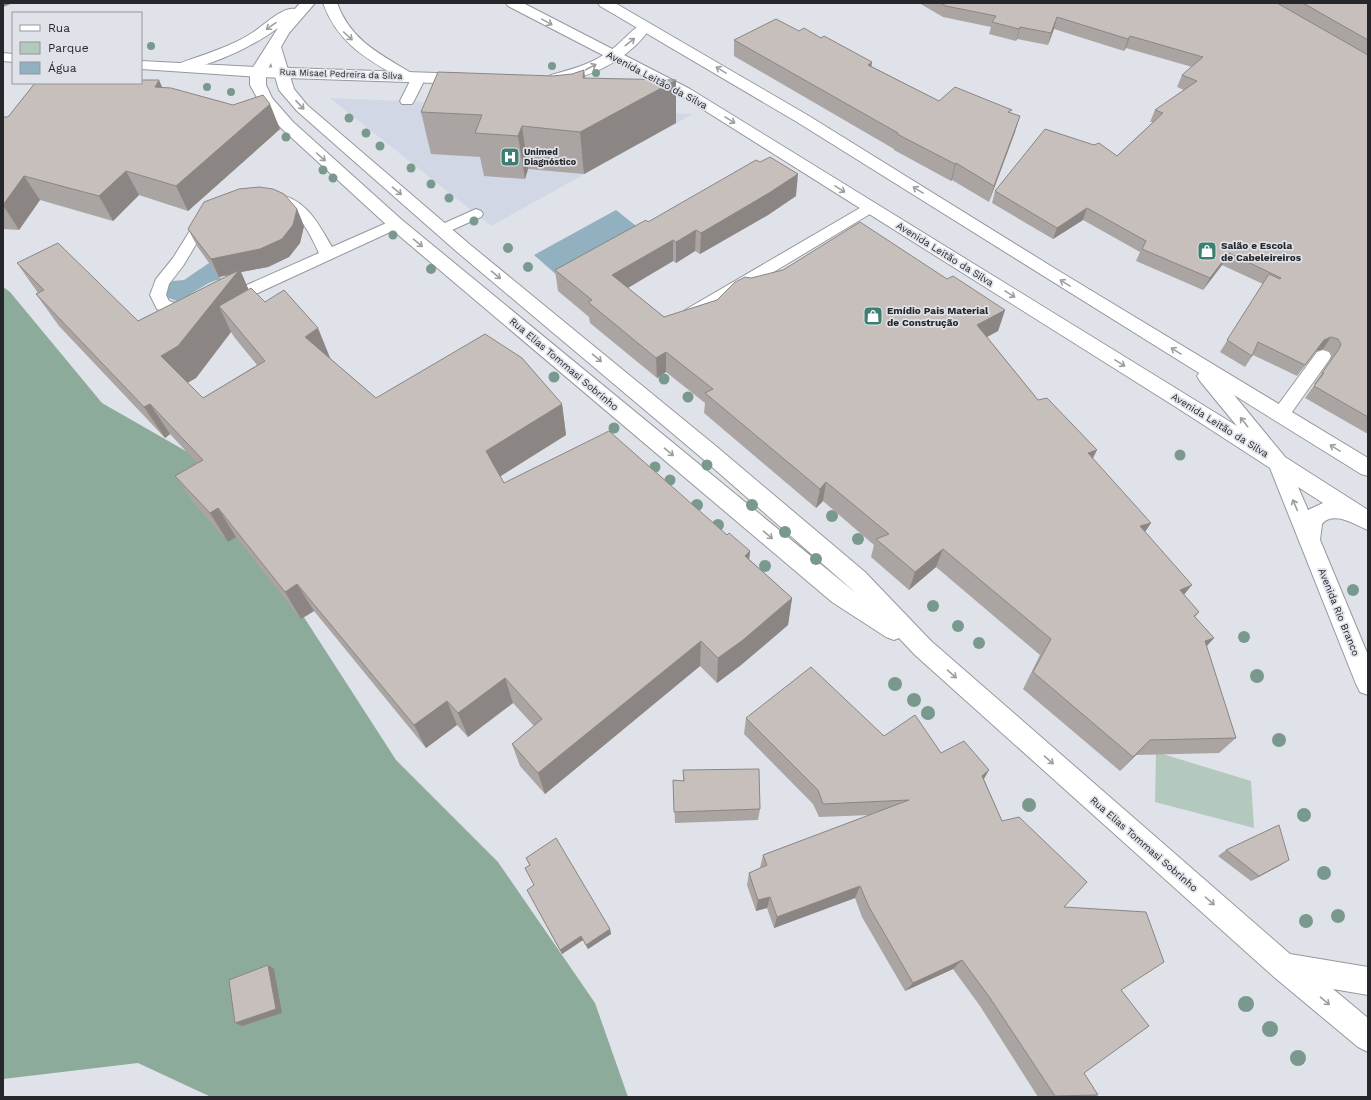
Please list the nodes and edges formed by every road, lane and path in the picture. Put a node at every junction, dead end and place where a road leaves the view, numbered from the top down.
1 (303, 3) edge
2 (308, 3) edge
3 (330, 3) edge
4 (512, 3) edge
5 (605, 3) edge
6 (644, 26) junction
7 (273, 46) junction
8 (613, 56) junction
9 (142, 65) edge
10 (183, 67) junction
11 (258, 72) junction
12 (281, 72) junction
13 (413, 77) junction
14 (474, 85) edge
15 (588, 86) edge
16 (648, 90) edge
17 (684, 92) junction
18 (407, 101) dead end
19 (257, 200) edge
20 (870, 208) junction
21 (219, 211) edge
22 (476, 214) dead end
23 (396, 224) junction
24 (443, 230) junction
25 (328, 255) junction
26 (678, 322) edge
27 (1323, 356) dead end
28 (1196, 363) junction
29 (1280, 414) junction
30 (1278, 463) junction
31 (1368, 468) edge
32 (1364, 518) edge
33 (1310, 540) junction
34 (923, 648) junction
35 (1368, 684) edge
36 (1284, 967) junction
37 (1368, 981) edge
38 (1368, 1037) edge

1 -> 10 street
2 - 7 street
3 -> 13 street
4 -> 8 street, Avenida Leitão da Silva
5 - 6 street
8 -> 6 street
28 -> 6 street
7 - 11 street
7 - 12 street, Rua Elias Tommasi Sobrinho
15 -> 8 street
8 - 17 street, Avenida Leitão da Silva
9 - 10 street, Rua Misael Pedreira da Silva
10 - 11 street, Rua Misael Pedreira da Silva
11 - 12 street, Rua Misael Pedreira da Silva
11 -> 23 street, Rua Elias Tommasi Sobrinho
12 - 13 street, Rua Misael Pedreira da Silva
12 -> 24 street, Rua Elias Tommasi Sobrinho
13 - 14 street, Rua Misael Pedreira da Silva
13 - 18 lane
16 - 17 street
17 -> 20 street, Avenida Leitão da Silva
19 - 25 lane
20 - 26 lane
20 -> 30 street, Avenida Leitão da Silva
21 - 25 lane
22 - 24 lane
23 - 25 lane
23 -> 34 street, Rua Elias Tommasi Sobrinho
24 -> 34 street, Rua Elias Tommasi Sobrinho
27 - 29 lane
28 - 29 street
30 -> 28 street
31 -> 29 street
30 - 32 street, Avenida Leitão da Silva
33 -> 30 street, Avenida Rio Branco
32 - 33 street, Avenida Rio Branco
33 - 35 street, Avenida Rio Branco
34 -> 36 street, Rua Elias Tommasi Sobrinho
36 - 37 street
36 -> 38 street, Rua Elias Tommasi Sobrinho

